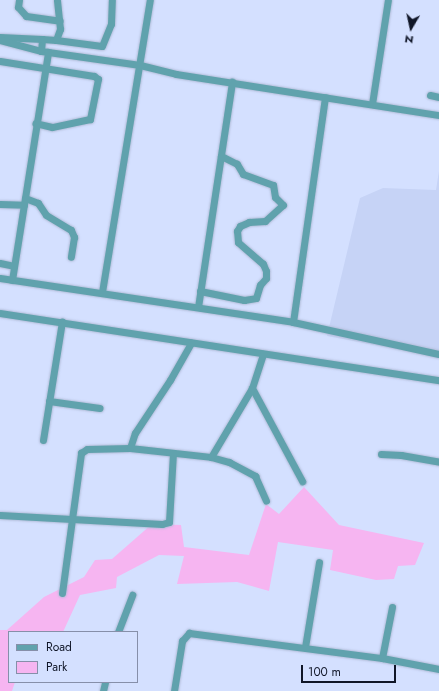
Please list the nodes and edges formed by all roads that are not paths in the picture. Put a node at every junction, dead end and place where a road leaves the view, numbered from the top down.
1 (19, 0) edge
2 (58, 0) edge
3 (112, 0) edge
4 (150, 0) edge
5 (388, 0) edge
6 (60, 21) junction
7 (0, 37) edge
8 (42, 39) junction
9 (0, 40) edge
10 (56, 40) junction
11 (45, 52) junction
12 (0, 61) edge
13 (140, 65) junction
14 (46, 69) junction
15 (232, 82) junction
16 (430, 95) dead end
17 (325, 97) junction
18 (439, 97) edge
19 (372, 104) junction
20 (439, 115) edge
21 (35, 123) junction
22 (221, 156) junction
23 (24, 202) junction
24 (0, 204) edge
25 (71, 257) dead end
26 (0, 263) edge
27 (14, 266) junction
28 (0, 278) edge
29 (12, 280) junction
30 (200, 291) junction
31 (102, 292) junction
32 (198, 307) junction
33 (0, 313) edge
34 (62, 322) junction
35 (293, 322) junction
36 (191, 343) junction
37 (263, 354) junction
38 (439, 354) edge
39 (439, 380) edge
40 (252, 388) junction
41 (48, 401) junction
42 (100, 408) dead end
43 (42, 440) dead end
44 (130, 448) junction
45 (173, 453) junction
46 (381, 454) dead end
47 (211, 457) junction
48 (439, 462) edge
49 (302, 480) dead end
50 (266, 501) dead end
51 (0, 515) edge
52 (72, 520) junction
53 (320, 562) dead end
54 (62, 593) dead end
55 (132, 594) dead end
56 (392, 607) dead end
57 (118, 631) edge
58 (305, 647) junction
59 (382, 658) junction
60 (439, 669) edge
61 (174, 691) edge

1 - 6 street
2 - 6 street
3 - 10 street
4 - 13 street
5 - 19 street
6 - 10 street
7 - 8 street
8 - 10 street
8 - 11 street
9 - 11 street
11 - 13 street
11 - 14 street
12 - 14 street
13 - 15 street
13 - 31 street
14 - 21 street
14 - 21 street
15 - 17 street
15 - 22 street
16 - 18 street
17 - 19 street
17 - 35 street
19 - 20 street
21 - 23 street
22 - 30 street
22 - 30 street
23 - 24 street
23 - 25 street
23 - 27 street
26 - 27 street
27 - 29 street
28 - 29 street
29 - 31 street
30 - 32 street
31 - 32 street
32 - 35 street
33 - 34 street
34 - 36 street
34 - 41 street
35 - 38 street
36 - 37 street
36 - 44 street
37 - 39 street
37 - 40 street
40 - 47 street
40 - 49 street
41 - 42 street
41 - 43 street
44 - 45 street
44 - 52 street
45 - 47 street
45 - 52 street
46 - 48 street
47 - 50 street
51 - 52 street
52 - 54 street
53 - 58 street
55 - 57 street
56 - 59 street
58 - 59 street
58 - 61 street
59 - 60 street

